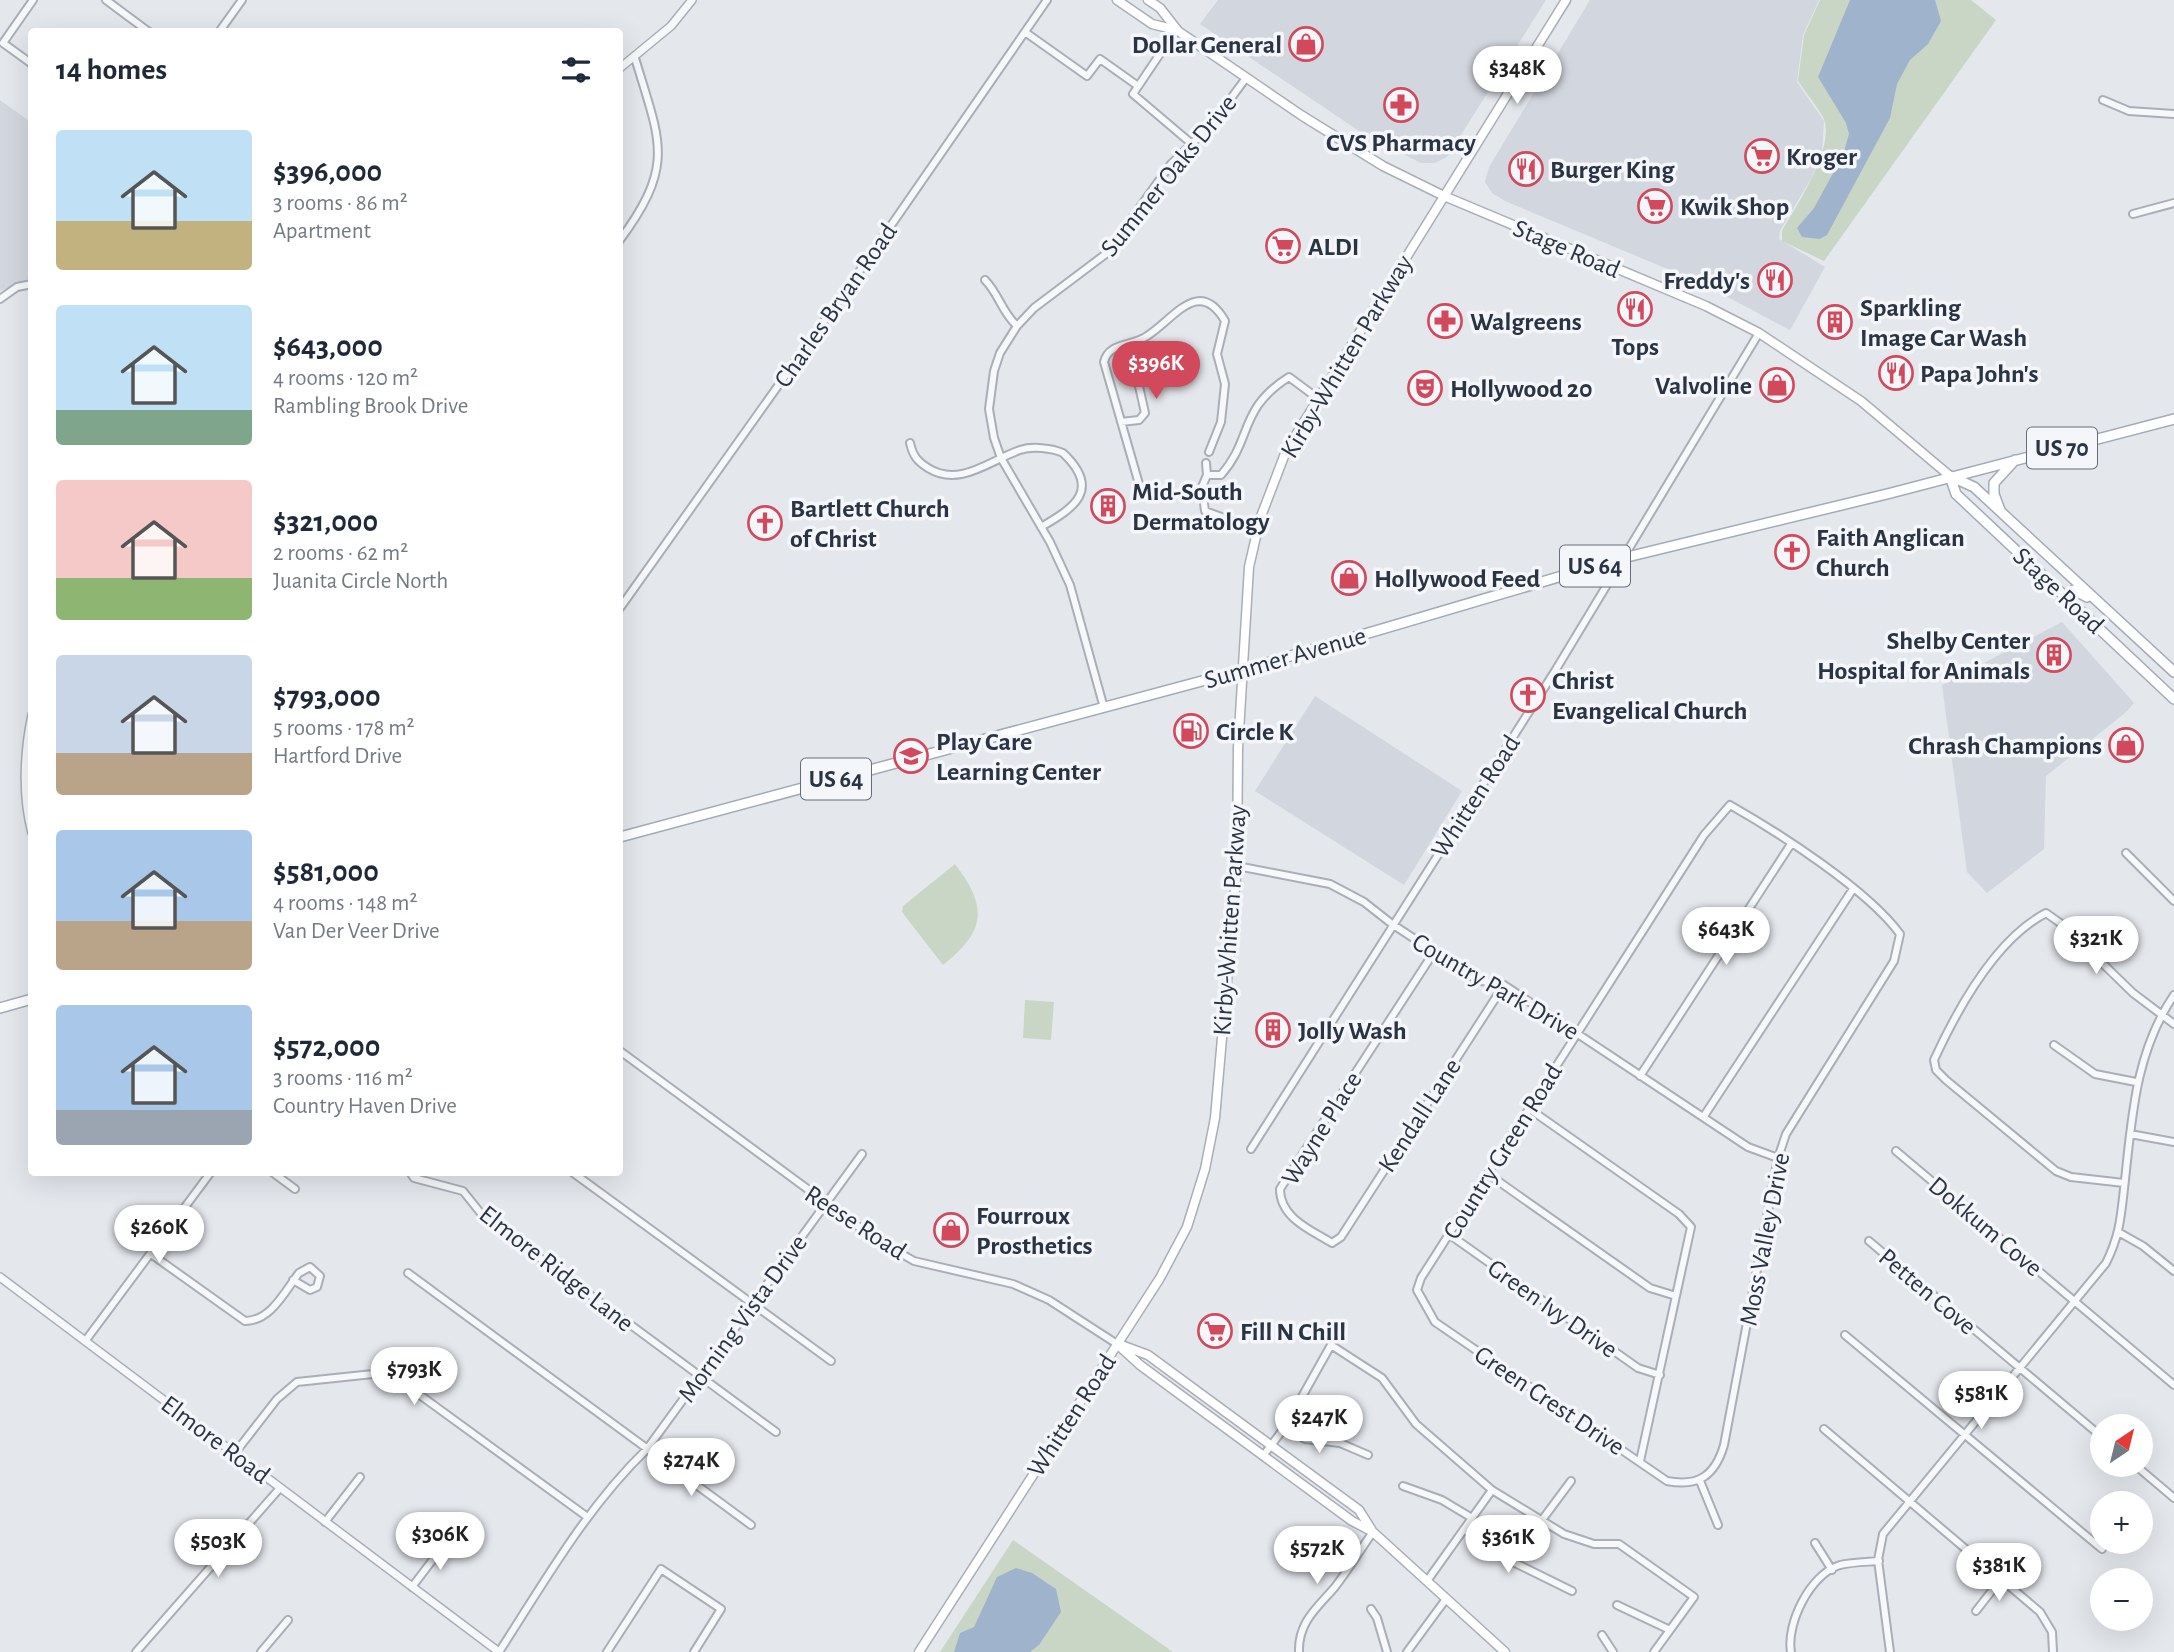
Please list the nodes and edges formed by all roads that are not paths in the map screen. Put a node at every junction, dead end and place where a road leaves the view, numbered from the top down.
1 (33, 0) edge
2 (106, 0) edge
3 (242, 0) edge
4 (692, 0) edge
5 (1046, 0) edge
6 (1117, 0) edge
7 (1148, 0) edge
8 (1566, 0) edge
9 (144, 28) edge
10 (222, 28) edge
11 (1176, 30) junction
12 (1025, 32) junction
13 (635, 58) junction
14 (28, 61) edge
15 (623, 66) edge
16 (1246, 78) junction
17 (1138, 86) junction
18 (2103, 100) dead end
19 (2174, 114) edge
20 (1192, 144) junction
21 (1444, 196) junction
22 (2174, 203) edge
23 (2133, 214) dead end
24 (623, 236) edge
25 (985, 280) dead end
26 (28, 286) edge
27 (0, 299) edge
28 (1017, 326) junction
29 (1759, 333) junction
30 (1130, 346) junction
31 (1320, 400) junction
32 (2174, 419) edge
33 (1121, 422) junction
34 (909, 443) dead end
35 (1209, 452) dead end
36 (1001, 458) junction
37 (2015, 460) junction
38 (1206, 463) dead end
39 (1207, 475) junction
40 (1950, 476) junction
41 (1141, 491) dead end
42 (2001, 512) junction
43 (1041, 527) junction
44 (1257, 530) junction
45 (1623, 558) junction
46 (2066, 597) junction
47 (623, 604) edge
48 (2107, 608) junction
49 (1243, 670) junction
50 (2174, 672) edge
51 (2174, 699) edge
52 (1104, 708) junction
53 (28, 763) edge
54 (28, 819) edge
55 (623, 836) edge
56 (1791, 844) junction
57 (2126, 853) dead end
58 (1237, 866) junction
59 (1853, 889) junction
60 (2174, 901) edge
61 (1392, 925) junction
62 (1434, 952) junction
63 (1504, 985) junction
64 (2174, 995) edge
65 (28, 1000) edge
66 (0, 1008) edge
67 (2161, 1015) junction
68 (2174, 1024) edge
69 (1577, 1032) junction
70 (2054, 1045) dead end
71 (623, 1053) edge
72 (1640, 1076) junction
73 (2136, 1082) junction
74 (1531, 1110) junction
75 (1704, 1116) junction
76 (2130, 1135) junction
77 (2174, 1142) edge
78 (1251, 1149) dead end
79 (1896, 1151) dead end
80 (862, 1154) dead end
81 (1779, 1158) junction
82 (1205, 1168) joint
83 (1488, 1174) junction
84 (208, 1176) edge
85 (277, 1176) edge
86 (413, 1176) edge
87 (577, 1176) edge
88 (2124, 1183) junction
89 (295, 1189) dead end
90 (825, 1205) junction
91 (2120, 1233) junction
92 (1450, 1235) junction
93 (1868, 1241) dead end
94 (1332, 1243) joint
95 (151, 1254) junction
96 (2174, 1271) edge
97 (408, 1273) dead end
98 (0, 1277) edge
99 (293, 1280) dead end
100 (1417, 1290) joint
101 (1676, 1296) junction
102 (2076, 1302) junction
103 (752, 1304) junction
104 (1845, 1335) dead end
105 (86, 1340) junction
106 (1117, 1344) junction
107 (831, 1361) dead end
108 (2020, 1368) junction
109 (1660, 1375) junction
110 (700, 1377) junction
111 (2174, 1385) edge
112 (1285, 1427) junction
113 (2090, 1427) edge
114 (1824, 1429) dead end
115 (776, 1432) dead end
116 (1964, 1435) junction
117 (1271, 1445) junction
118 (646, 1448) junction
119 (235, 1453) junction
120 (1368, 1455) dead end
121 (1263, 1456) junction
122 (1640, 1461) junction
123 (360, 1477) dead end
124 (2150, 1477) edge
125 (1571, 1480) dead end
126 (1700, 1481) junction
127 (1404, 1486) dead end
128 (280, 1488) junction
129 (1492, 1490) junction
130 (2174, 1497) edge
131 (1909, 1501) junction
132 (586, 1516) junction
133 (1472, 1518) junction
134 (1542, 1520) junction
135 (326, 1522) junction
136 (751, 1525) dead end
137 (1718, 1525) dead end
138 (1464, 1530) junction
139 (1373, 1532) junction
140 (2090, 1539) edge
141 (447, 1541) dead end
142 (1815, 1543) dead end
143 (1878, 1561) junction
144 (1832, 1570) junction
145 (2001, 1579) junction
146 (1427, 1581) junction
147 (412, 1587) junction
148 (1572, 1591) dead end
149 (1446, 1599) junction
150 (1617, 1605) dead end
151 (1371, 1609) dead end
152 (1976, 1611) dead end
153 (288, 1620) dead end
154 (1670, 1630) junction
155 (1602, 1635) dead end
156 (136, 1652) edge
157 (261, 1652) edge
158 (499, 1652) edge
159 (607, 1652) edge
160 (694, 1652) edge
161 (919, 1652) edge
162 (1299, 1652) edge
163 (1387, 1652) edge
164 (1407, 1652) edge
165 (1505, 1652) edge
166 (1613, 1652) edge
167 (1654, 1652) edge
168 (1791, 1652) edge
169 (1890, 1652) edge
170 (2053, 1652) edge

1 - 14 street
2 - 9 street
3 - 10 street
4 - 13 street
5 - 12 street, Charles Bryan Road
6 - 11 main road, Stage Road
7 - 11 main road, Stage Road
8 - 21 main road, Kirby-Whitten Parkway
11 - 16 main road, Stage Road
11 - 17 street
12 - 17 street
12 - 47 street, Charles Bryan Road
13 - 15 street
13 - 24 street
16 - 20 street, Summer Oaks Drive
16 - 21 main road, Stage Road
17 - 20 street
18 - 19 street
20 - 28 street, Summer Oaks Drive
21 - 29 main road, Stage Road
21 - 31 main road, Kirby-Whitten Parkway
22 - 23 street
25 - 28 street
26 - 27 street
28 - 36 street, Summer Oaks Drive
29 - 40 main road, Stage Road
29 - 45 street, Whitten Road
30 - 33 street
30 - 33 street
30 - 35 street
31 - 39 street
31 - 44 main road, Kirby-Whitten Parkway
32 - 37 main road, US 70
33 - 41 street
34 - 36 street
36 - 43 street, Summer Oaks Drive
36 - 43 street
37 - 40 main road, US 70
37 - 42 main road
38 - 39 street
39 - 44 street
40 - 42 main road, Stage Road
40 - 45 main road, Summer Avenue / US 64
40 - 46 main road, Stage Road
42 - 48 main road, Stage Road
43 - 52 street, Summer Oaks Drive
44 - 49 main road, Kirby-Whitten Parkway
45 - 49 main road, Summer Avenue / US 64
45 - 61 street, Whitten Road
46 - 48 main road
46 - 51 main road, Stage Road
48 - 50 main road, Stage Road
49 - 52 main road, Summer Avenue / US 64
49 - 58 main road, Kirby-Whitten Parkway
52 - 55 main road, Summer Avenue / US 64
53 - 54 street
56 - 59 street
56 - 69 street, Country Green Road
56 - 72 street
57 - 60 street
58 - 61 street, Country Park Drive
58 - 82 main road, Kirby-Whitten Parkway
59 - 75 street
59 - 81 street, Moss Valley Drive
61 - 62 street, Country Park Drive
61 - 78 street, Whitten Road
62 - 63 street, Country Park Drive
62 - 94 street, Wayne Place
63 - 69 street, Country Park Drive
63 - 94 street, Kendall Lane
64 - 67 street
65 - 66 main road
67 - 68 street
67 - 73 street
67 - 88 street
69 - 72 street, Country Park Drive
69 - 74 street, Country Green Road
70 - 73 street
71 - 90 street, Reese Road
72 - 75 street, Country Park Drive
73 - 76 street
74 - 83 street, Country Green Road
74 - 101 street
75 - 81 street, Country Park Drive
76 - 77 street
76 - 88 street
79 - 102 street, Dokkum Cove
80 - 90 street, Morning Vista Drive
81 - 126 street, Moss Valley Drive
82 - 106 main road, Whitten Road
83 - 92 street, Country Green Road
83 - 101 street
84 - 95 street
85 - 89 street
86 - 110 street, Elmore Ridge Lane
87 - 103 street
88 - 91 street
90 - 103 street, Morning Vista Drive
90 - 106 street, Reese Road
91 - 96 street
91 - 102 street
92 - 100 street, Country Green Road
92 - 109 street, Green Ivy Drive
93 - 108 street, Petten Cove
95 - 99 street
95 - 105 street
97 - 118 street
98 - 105 street, Elmore Road
100 - 122 street, Green Crest Drive
101 - 109 street
102 - 108 street
102 - 111 street, Dokkum Cove
103 - 107 street
103 - 110 street, Morning Vista Drive
104 - 116 street
105 - 119 street, Elmore Road
106 - 117 main road, Reese Road
106 - 121 main road, Reese Road
106 - 161 main road, Whitten Road
108 - 113 street, Petten Cove
108 - 116 street
109 - 122 street
110 - 115 street, Elmore Ridge Lane
110 - 118 street, Morning Vista Drive
112 - 117 street
112 - 120 street
112 - 129 street
114 - 131 street
116 - 131 street
116 - 140 street
117 - 121 street
117 - 139 main road, Reese Road
118 - 132 street, Morning Vista Drive
118 - 136 street
119 - 128 street, Elmore Road
119 - 132 street
121 - 139 main road, Reese Road
122 - 126 street, Green Crest Drive
123 - 135 street
124 - 130 street
125 - 134 street
126 - 137 street
127 - 133 street
128 - 135 street, Elmore Road
128 - 156 street
129 - 133 street
129 - 134 street
131 - 143 street
131 - 145 street
132 - 158 street, Morning Vista Drive
133 - 138 street
134 - 154 street
135 - 147 street, Elmore Road
138 - 146 street
138 - 148 street
139 - 146 main road, Reese Road
139 - 162 street
141 - 147 street
142 - 144 street
143 - 144 street
143 - 169 street
144 - 168 street
145 - 152 street
145 - 170 street
146 - 149 main road, Reese Road
147 - 158 street, Elmore Road
149 - 164 street
149 - 165 main road, Reese Road
150 - 154 street
151 - 163 street
153 - 157 street
154 - 167 street
155 - 166 street
159 - 160 street

